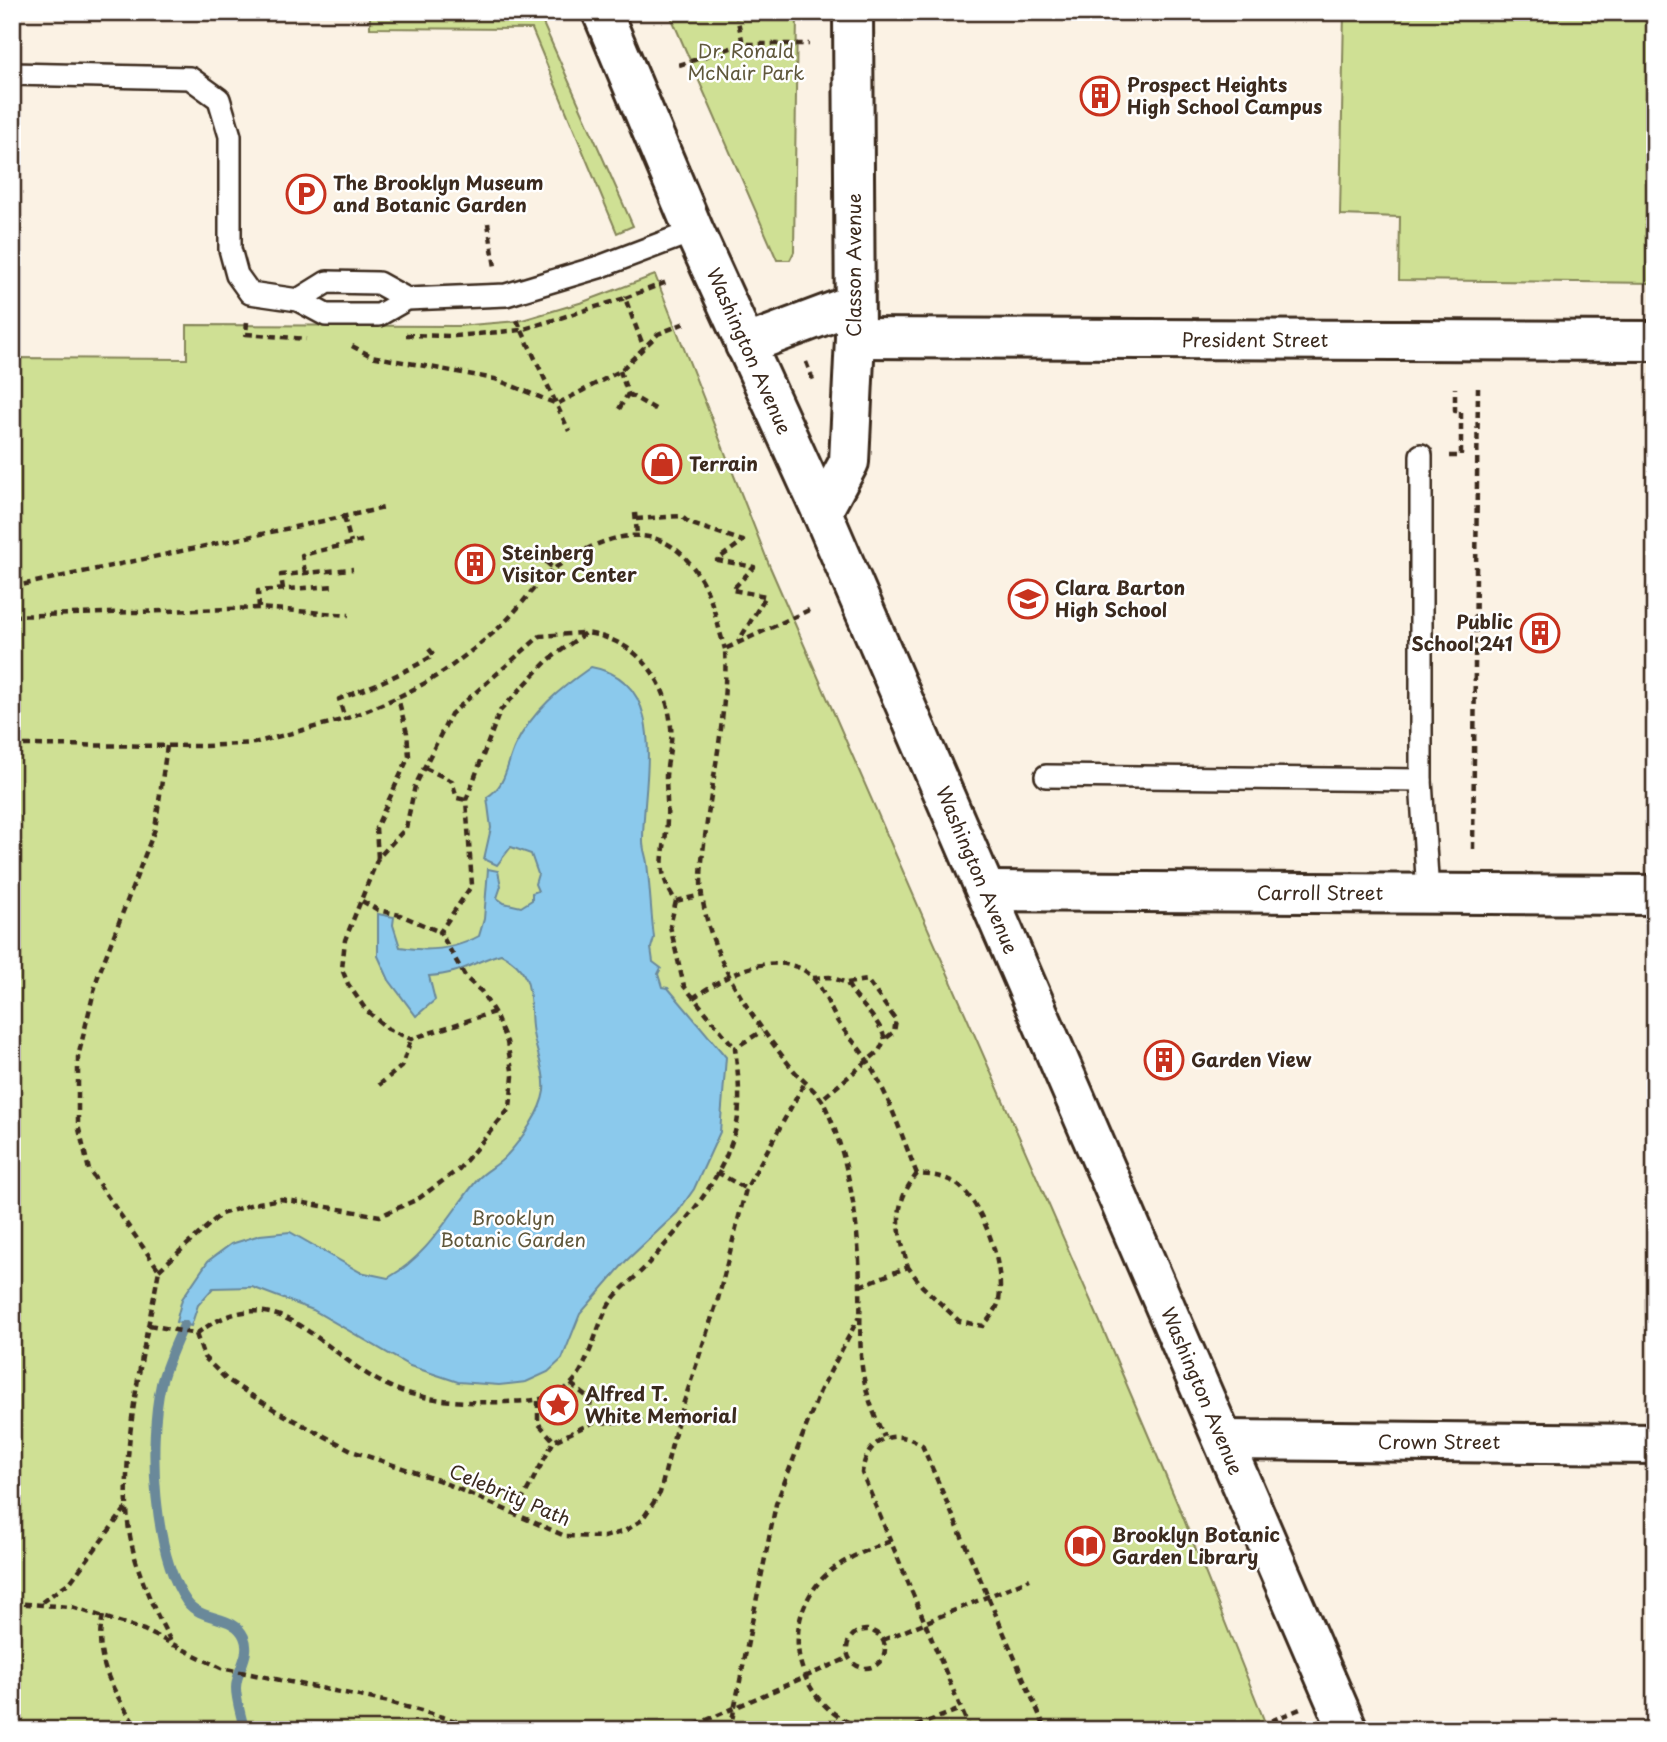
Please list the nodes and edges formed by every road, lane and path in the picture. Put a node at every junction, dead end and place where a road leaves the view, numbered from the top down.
1 (602, 12) edge
2 (736, 12) edge
3 (853, 12) edge
4 (743, 44) junction
5 (809, 44) dead end
6 (679, 65) dead end
7 (12, 74) edge
8 (694, 230) junction
9 (667, 282) dead end
10 (250, 293) junction
11 (625, 298) dead end
12 (407, 299) junction
13 (298, 300) junction
14 (855, 321) junction
15 (685, 323) dead end
16 (309, 339) dead end
17 (1655, 341) edge
18 (347, 343) dead end
19 (746, 345) junction
20 (620, 372) junction
21 (1455, 388) dead end
22 (1478, 388) dead end
23 (628, 394) junction
24 (557, 404) junction
25 (619, 409) dead end
26 (657, 410) dead end
27 (569, 431) dead end
28 (1421, 455) dead end
29 (1461, 456) dead end
30 (384, 508) dead end
31 (822, 512) junction
32 (344, 517) junction
33 (637, 534) junction
34 (365, 540) dead end
35 (351, 543) junction
36 (546, 562) dead end
37 (353, 569) dead end
38 (554, 569) junction
39 (305, 573) junction
40 (335, 586) dead end
41 (12, 587) edge
42 (283, 589) junction
43 (259, 608) junction
44 (809, 610) dead end
45 (349, 615) dead end
46 (12, 616) edge
47 (585, 632) junction
48 (738, 643) junction
49 (429, 649) dead end
50 (725, 649) junction
51 (398, 698) junction
52 (345, 719) junction
53 (12, 745) edge
54 (167, 746) junction
55 (425, 768) junction
56 (1046, 776) dead end
57 (1421, 780) junction
58 (466, 800) junction
59 (1473, 849) dead end
60 (378, 858) junction
61 (986, 891) junction
62 (1428, 894) junction
63 (702, 895) junction
64 (1655, 895) edge
65 (362, 901) junction
66 (676, 901) junction
67 (440, 932) junction
68 (729, 974) junction
69 (813, 978) junction
70 (847, 983) junction
71 (693, 998) junction
72 (494, 1012) junction
73 (762, 1031) junction
74 (411, 1039) junction
75 (884, 1039) junction
76 (735, 1048) junction
77 (868, 1061) junction
78 (804, 1084) junction
79 (379, 1085) dead end
80 (822, 1099) junction
81 (717, 1172) junction
82 (917, 1174) junction
83 (746, 1189) junction
84 (908, 1267) junction
85 (159, 1270) junction
86 (860, 1286) junction
87 (860, 1316) junction
88 (149, 1325) junction
89 (196, 1334) junction
90 (570, 1384) junction
91 (538, 1401) junction
92 (678, 1420) junction
93 (592, 1423) junction
94 (884, 1437) junction
95 (1224, 1440) junction
96 (554, 1441) junction
97 (1655, 1444) edge
98 (127, 1507) junction
99 (515, 1513) junction
100 (891, 1541) junction
101 (1030, 1579) dead end
102 (990, 1597) junction
103 (12, 1603) edge
104 (40, 1603) junction
105 (103, 1616) junction
106 (926, 1623) junction
107 (883, 1640) junction
108 (174, 1647) junction
109 (848, 1658) junction
110 (804, 1678) junction
111 (732, 1709) junction
112 (961, 1709) junction
113 (1341, 1713) edge
114 (138, 1730) edge
115 (488, 1730) edge
116 (684, 1730) edge
117 (730, 1730) edge
118 (871, 1730) edge
119 (905, 1730) edge
120 (970, 1730) edge
121 (1046, 1730) edge
122 (1249, 1730) edge

1 - 8 street, Washington Avenue
2 - 4 path
3 - 14 street, Classon Avenue
4 - 5 path
4 - 6 path
7 - 10 lane
8 - 12 lane
8 - 19 street, Washington Avenue
9 - 11 path
10 - 13 lane
10 - 16 path
12 - 13 lane
12 - 13 lane
14 - 17 street, President Street
14 - 19 street, President Street
14 - 31 street, Classon Avenue
15 - 20 path
18 - 24 path
19 - 31 street, Washington Avenue
20 - 23 path
20 - 24 path
21 - 29 path
22 - 59 path
23 - 25 path
23 - 26 path
24 - 27 path
28 - 57 lane
30 - 32 path
31 - 61 street, Washington Avenue
32 - 35 path
32 - 41 path
33 - 38 path
33 - 48 path
33 - 50 path
34 - 35 path
35 - 39 path
36 - 38 path
37 - 39 path
38 - 51 path
39 - 42 path
40 - 42 path
42 - 43 path
43 - 45 path
43 - 46 path
44 - 48 path
47 - 55 path
47 - 58 path
47 - 66 path
48 - 50 path
49 - 52 path
50 - 63 path
51 - 52 path
51 - 60 path
52 - 54 path
53 - 54 path
54 - 85 path
55 - 58 path
55 - 60 path
56 - 57 lane
57 - 62 lane
58 - 67 path
60 - 65 path
61 - 62 street, Carroll Street
61 - 95 street, Washington Avenue
62 - 64 street, Carroll Street
63 - 66 path
63 - 68 path
65 - 67 path
65 - 74 path
66 - 71 path
67 - 72 path
68 - 69 path
68 - 71 path
68 - 73 path
69 - 70 path
69 - 77 path
70 - 75 path
70 - 75 path
71 - 76 path
72 - 74 path
72 - 85 path
73 - 76 path
73 - 78 path
74 - 79 path
75 - 77 path
76 - 81 path
77 - 80 path
77 - 82 path
78 - 80 path
78 - 83 path, Celebrity Path
80 - 86 path
81 - 83 path
81 - 90 path
82 - 84 path
82 - 84 path
83 - 92 path, Celebrity Path
84 - 86 path
85 - 88 path
86 - 87 path
87 - 94 path
87 - 111 path
88 - 89 path
88 - 98 path
89 - 91 path
89 - 99 path, Celebrity Path
90 - 91 path
90 - 93 path
91 - 96 path
92 - 93 path
92 - 99 path, Celebrity Path
93 - 96 path
94 - 100 path
94 - 102 path
95 - 97 street, Crown Street
95 - 113 street, Washington Avenue
96 - 99 path
98 - 104 path
98 - 108 path
100 - 106 path
100 - 110 path
101 - 102 path
102 - 106 path
102 - 121 path
103 - 104 path
104 - 105 path
105 - 108 path
105 - 114 path
106 - 107 path
106 - 112 path
107 - 109 path
107 - 109 path
108 - 115 path
109 - 110 path
110 - 111 path
110 - 118 path
111 - 116 path
111 - 117 path
112 - 119 path
112 - 120 path
113 - 122 path

